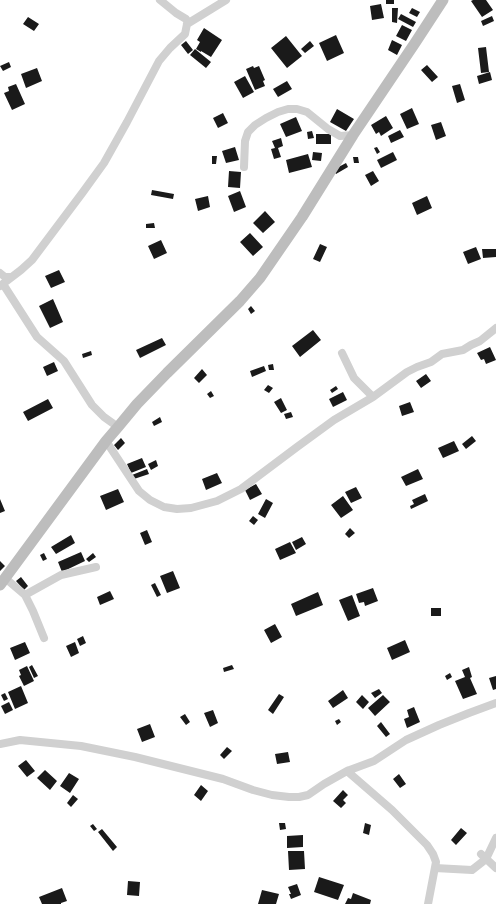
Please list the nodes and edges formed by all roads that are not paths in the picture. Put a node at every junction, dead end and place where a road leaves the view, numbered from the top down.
1 (160, 0) edge
2 (226, 0) edge
3 (443, 0) edge
4 (187, 24) junction
5 (353, 135) junction
6 (244, 167) dead end
7 (0, 273) edge
8 (11, 278) junction
9 (1, 285) edge
10 (496, 328) edge
11 (342, 353) dead end
12 (373, 397) junction
13 (118, 428) junction
14 (106, 441) junction
15 (96, 567) dead end
16 (3, 581) edge
17 (25, 595) junction
18 (44, 638) dead end
19 (496, 703) edge
20 (0, 744) edge
21 (347, 771) junction
22 (496, 838) edge
23 (483, 857) junction
24 (435, 868) junction
25 (496, 868) edge
26 (428, 904) edge

1 - 4 street
2 - 4 street
3 - 5 main road
4 - 8 street
5 - 6 street
5 - 13 main road
7 - 8 street
8 - 9 street
9 - 13 street
10 - 12 street
11 - 12 street
12 - 14 street
13 - 14 main road
14 - 16 main road
15 - 17 street
16 - 17 street
17 - 18 street
19 - 21 street
20 - 21 street
21 - 24 street
22 - 23 street
23 - 24 street
23 - 25 street
24 - 26 street

